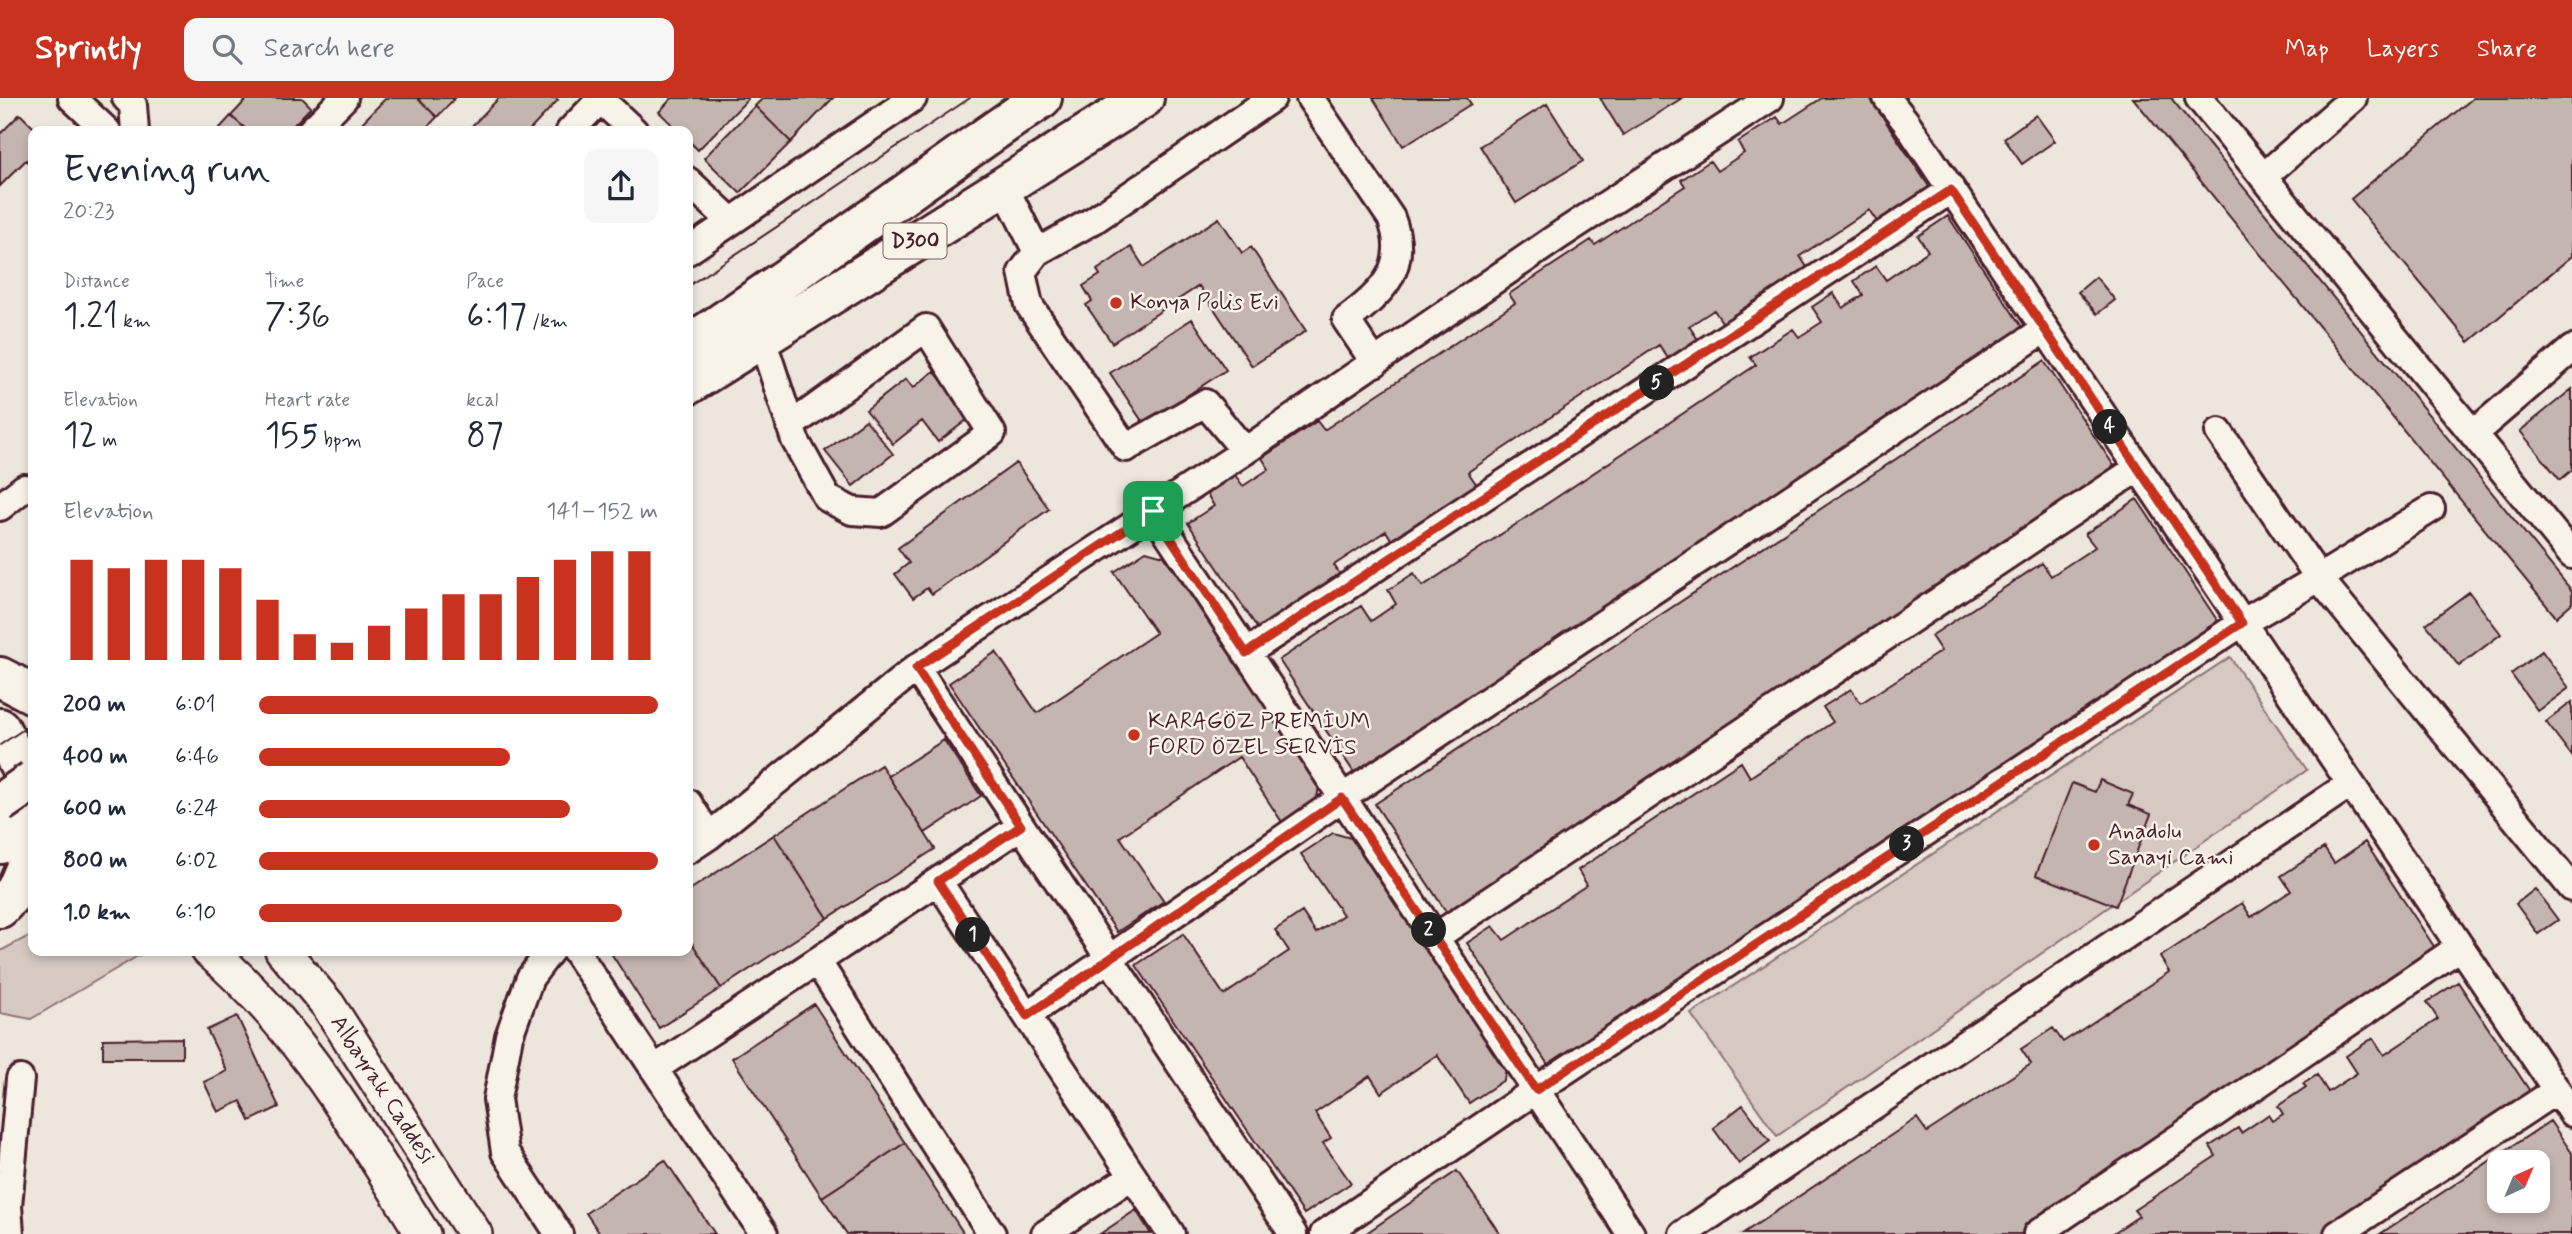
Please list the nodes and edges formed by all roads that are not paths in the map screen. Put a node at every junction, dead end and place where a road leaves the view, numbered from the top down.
1 (72, 98) edge
2 (126, 98) edge
3 (344, 98) edge
4 (913, 98) edge
5 (1042, 98) edge
6 (1144, 98) edge
7 (1272, 98) edge
8 (1310, 98) edge
9 (1770, 98) edge
10 (1887, 98) edge
11 (2199, 98) edge
12 (2353, 98) edge
13 (600, 99) edge
14 (102, 126) edge
15 (135, 126) edge
16 (316, 126) edge
17 (575, 126) edge
18 (629, 126) edge
19 (958, 155) junction
20 (2263, 177) junction
21 (693, 186) edge
22 (1004, 186) junction
23 (1951, 190) junction
24 (732, 221) junction
25 (693, 248) edge
26 (1037, 252) junction
27 (867, 270) junction
28 (693, 312) edge
29 (2045, 329) junction
30 (693, 342) edge
31 (2572, 349) edge
32 (768, 357) junction
33 (1375, 363) junction
34 (693, 382) edge
35 (693, 410) edge
36 (790, 426) junction
37 (2219, 432) dead end
38 (2473, 434) junction
39 (1245, 451) junction
40 (2138, 468) junction
41 (28, 490) edge
42 (0, 507) edge
43 (2431, 509) dead end
44 (1153, 511) junction
45 (2572, 555) edge
46 (2319, 578) junction
47 (2242, 623) junction
48 (1246, 653) junction
49 (916, 668) junction
50 (0, 677) edge
51 (0, 686) edge
52 (28, 691) edge
53 (28, 706) edge
54 (2350, 784) junction
55 (19, 786) edge
56 (1342, 798) junction
57 (693, 823) edge
58 (1021, 826) junction
59 (698, 843) edge
60 (0, 844) edge
61 (28, 862) edge
62 (938, 881) junction
63 (2572, 888) edge
64 (0, 908) edge
65 (28, 912) edge
66 (0, 923) edge
67 (1434, 938) junction
68 (2460, 947) junction
69 (215, 956) edge
70 (287, 956) edge
71 (546, 956) edge
72 (579, 956) edge
73 (1109, 958) junction
74 (817, 961) junction
75 (1027, 1016) junction
76 (654, 1069) junction
77 (20, 1079) dead end
78 (1536, 1090) junction
79 (2557, 1090) junction
80 (2572, 1113) edge
81 (1132, 1176) junction
82 (10, 1234) edge
83 (423, 1234) edge
84 (475, 1234) edge
85 (559, 1234) edge
86 (764, 1234) edge
87 (992, 1234) edge
88 (1045, 1234) edge
89 (1171, 1234) edge
90 (1293, 1234) edge
91 (1324, 1234) edge
92 (1631, 1234) edge
93 (1683, 1234) edge
94 (2037, 1234) edge
95 (2338, 1234) edge

1 - 14 street
2 - 15 street
3 - 16 street
4 - 24 street
5 - 19 highway, D300
6 - 22 highway, D300
7 - 26 street
8 - 33 street
9 - 33 street
10 - 23 street
11 - 20 street
12 - 20 street
13 - 17 street
13 - 18 street
19 - 28 highway
19 - 30 highway, D300
20 - 38 street
21 - 24 street
22 - 26 street
22 - 27 highway, D300
23 - 29 street
23 - 48 street
24 - 25 street
26 - 39 street
27 - 32 highway
27 - 34 highway, D300
29 - 40 street
29 - 56 street
31 - 38 street
32 - 35 highway
32 - 36 street
33 - 39 street
36 - 36 street
37 - 46 street
38 - 45 street
39 - 44 street
40 - 47 street
40 - 67 street
41 - 42 street
43 - 46 street
44 - 48 street
44 - 49 street
46 - 47 street
46 - 63 street
47 - 54 street
47 - 78 street
48 - 56 street
49 - 58 street
49 - 59 street
50 - 52 highway
51 - 53 main road
54 - 68 street
54 - 93 street
55 - 60 highway
56 - 67 street
56 - 73 street
57 - 59 street
58 - 62 street
58 - 73 street
61 - 64 highway
62 - 74 street
62 - 75 street
65 - 66 highway
67 - 78 street
68 - 79 street
68 - 94 street
69 - 83 main road
70 - 84 main road, Albayrak Caddesi
71 - 85 street
72 - 76 street
73 - 75 street
73 - 90 street
74 - 76 street
74 - 87 street
75 - 81 street
76 - 86 street
77 - 82 street
78 - 91 street
78 - 92 street
79 - 80 street
79 - 95 street
81 - 88 street
81 - 89 street

